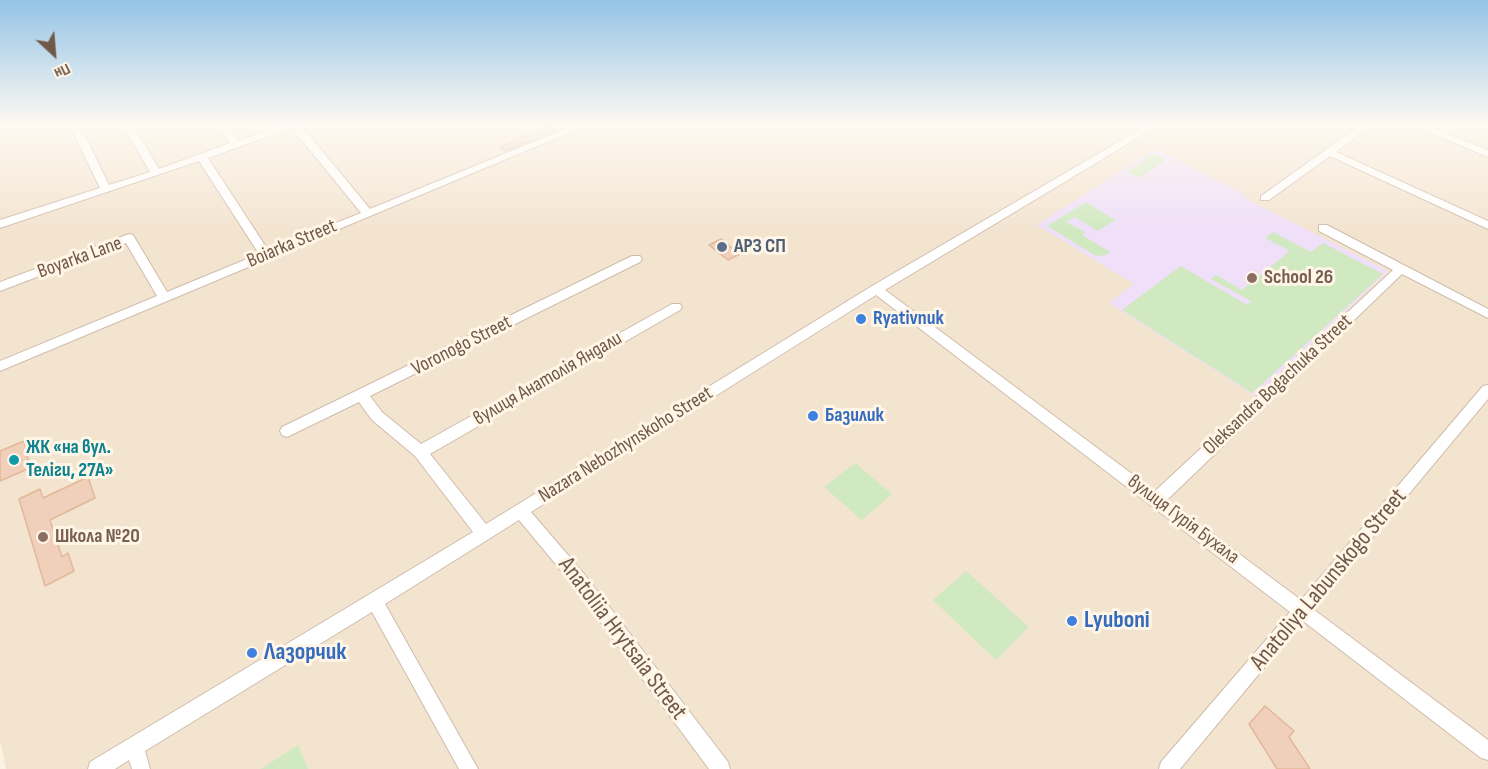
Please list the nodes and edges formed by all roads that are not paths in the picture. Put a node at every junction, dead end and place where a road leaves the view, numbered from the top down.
1 (92, 160) edge
2 (148, 160) edge
3 (194, 160) edge
4 (204, 160) edge
5 (323, 160) edge
6 (497, 160) edge
7 (1095, 160) edge
8 (1318, 160) edge
9 (1346, 160) edge
10 (156, 173) junction
11 (106, 189) junction
12 (1265, 198) dead end
13 (367, 213) junction
14 (0, 224) edge
15 (1488, 225) edge
16 (1323, 228) dead end
17 (266, 256) junction
18 (636, 259) dead end
19 (1401, 269) junction
20 (0, 287) edge
21 (876, 289) junction
22 (164, 297) junction
23 (676, 307) dead end
24 (1488, 314) edge
25 (0, 366) edge
26 (1488, 390) edge
27 (362, 396) junction
28 (287, 431) dead end
29 (420, 452) junction
30 (1156, 500) junction
31 (521, 511) junction
32 (484, 534) junction
33 (375, 601) junction
34 (1304, 611) junction
35 (134, 747) junction
36 (1488, 751) edge
37 (97, 769) edge
38 (141, 769) edge
39 (469, 769) edge
40 (721, 769) edge
41 (1168, 769) edge

1 - 11 street
2 - 10 street
3 - 10 street
4 - 17 street
5 - 13 street
6 - 13 street, Boiarka Street
7 - 21 street, Nazara Nebozhynskoho Street
8 - 12 street
9 - 15 street
10 - 11 street
11 - 14 street
13 - 17 street, Boiarka Street
16 - 19 street
17 - 22 street, Boiarka Street
18 - 27 street, Voronogo Street
19 - 24 street
19 - 30 street, Oleksandra Bogachuka Street
20 - 22 street, Boyarka Lane
21 - 30 street, вулиця Гурія Бухала
21 - 31 street, Nazara Nebozhynskoho Street
22 - 25 street, Boiarka Street
23 - 29 street, вулиця Анатолія Яндали
26 - 34 street, Anatoliya Labunskogo Street
27 - 28 street, Voronogo Street
27 - 29 street
29 - 32 street
30 - 34 street, вулиця Гурія Бухала
31 - 32 street, Nazara Nebozhynskoho Street
31 - 40 street, Anatoliia Hrytsaia Street
32 - 33 street, Nazara Nebozhynskoho Street
33 - 35 street, Nazara Nebozhynskoho Street
33 - 39 street
34 - 36 street, вулиця Гурія Бухала
34 - 41 street, Anatoliya Labunskogo Street
35 - 37 street, Nazara Nebozhynskoho Street
35 - 38 street

